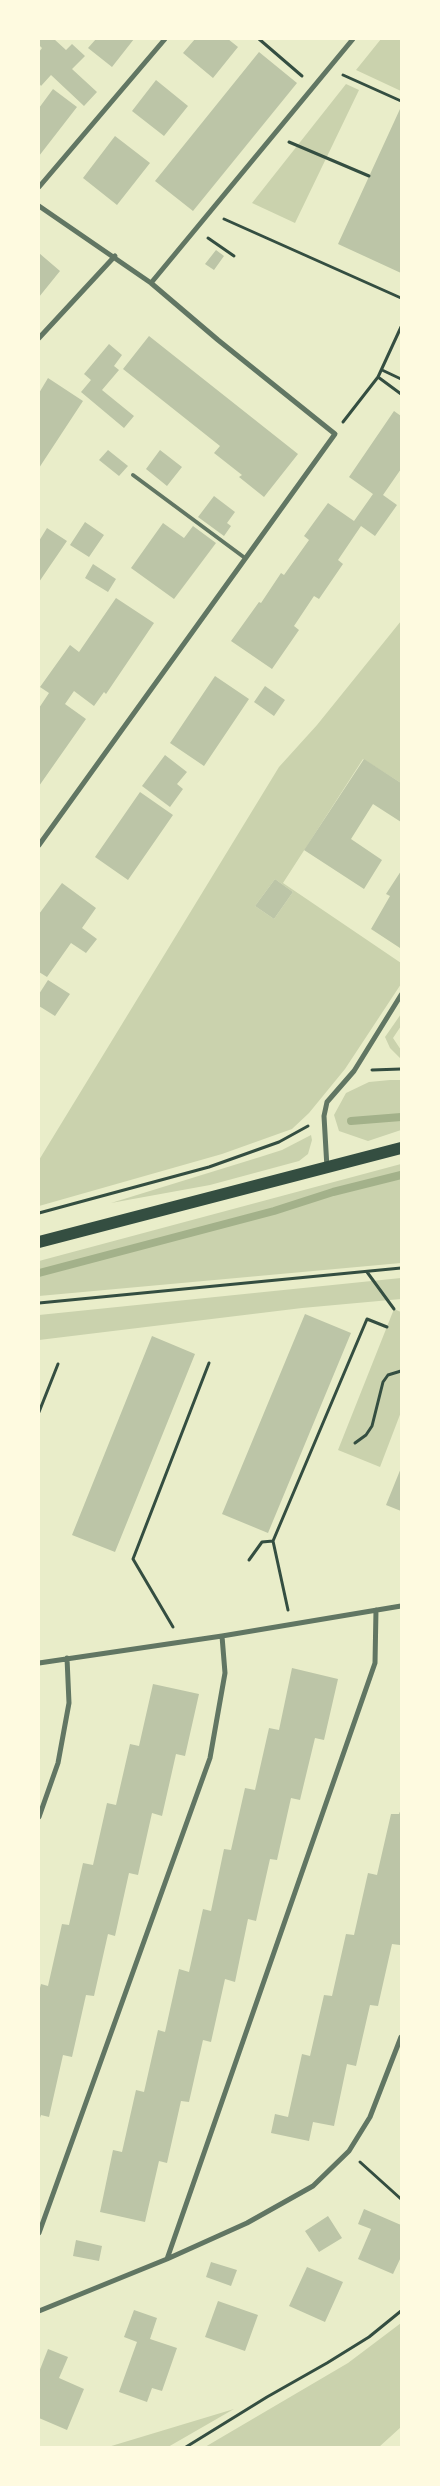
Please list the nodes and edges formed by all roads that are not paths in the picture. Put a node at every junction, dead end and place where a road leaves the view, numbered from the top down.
1 (165, 39) edge
2 (353, 39) edge
3 (39, 187) edge
4 (39, 206) edge
5 (115, 256) junction
6 (151, 282) junction
7 (39, 338) edge
8 (133, 475) dead end
9 (244, 558) junction
10 (39, 845) edge
11 (401, 995) edge
12 (401, 1148) edge
13 (327, 1168) junction
14 (39, 1242) edge
15 (401, 1606) edge
16 (376, 1610) junction
17 (222, 1636) junction
18 (67, 1658) junction
19 (39, 1663) edge
20 (39, 1816) edge
21 (401, 2037) edge
22 (39, 2233) edge
23 (167, 2259) junction
24 (39, 2311) edge

1 - 3 street
2 - 6 street
4 - 5 street
5 - 6 street
5 - 7 street
6 - 9 street
8 - 9 lane
9 - 10 street
11 - 13 street
12 - 13 main road
13 - 14 main road
15 - 16 street
16 - 17 street
16 - 23 street
17 - 18 street
17 - 22 street
18 - 19 street
18 - 20 street
21 - 23 street
23 - 24 street

